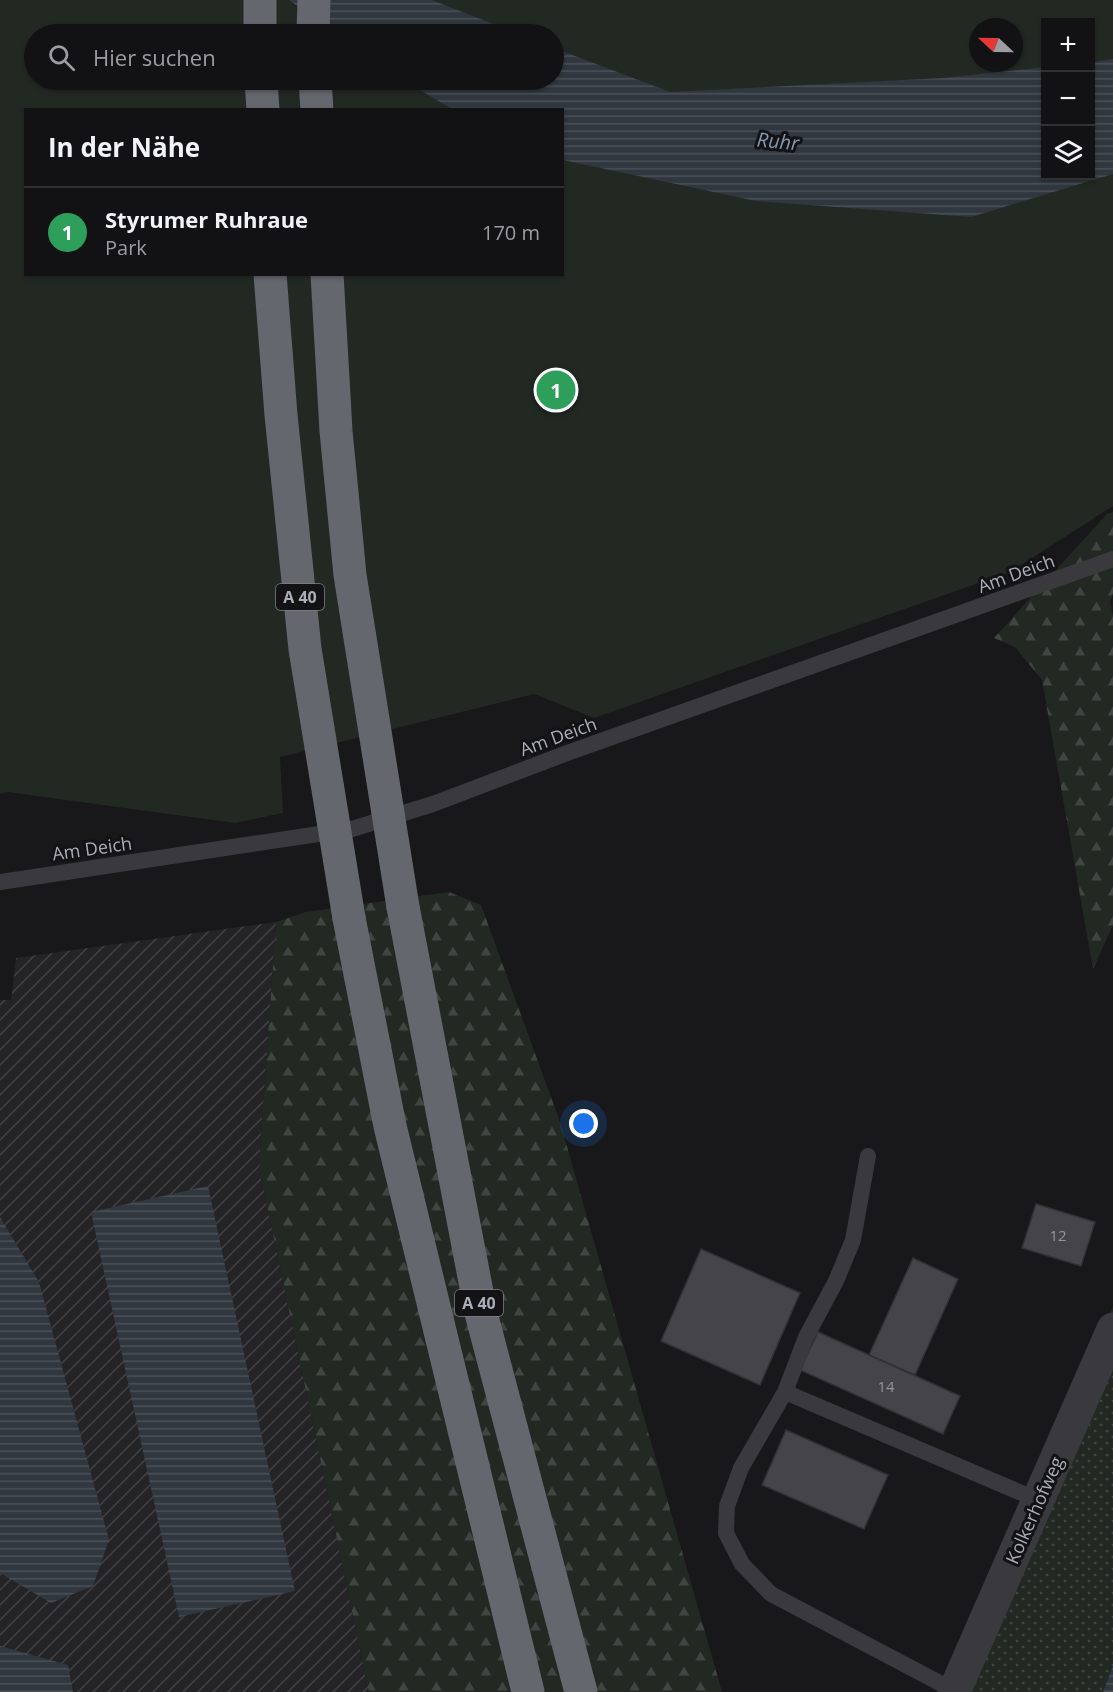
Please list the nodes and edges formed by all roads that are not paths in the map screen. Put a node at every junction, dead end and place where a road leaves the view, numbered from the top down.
1 (260, 0) edge
2 (314, 0) edge
3 (260, 24) edge
4 (314, 24) edge
5 (261, 90) edge
6 (316, 90) edge
7 (262, 108) edge
8 (317, 108) edge
9 (270, 276) edge
10 (327, 276) edge
11 (1113, 559) edge
12 (0, 882) edge
13 (868, 1156) dead end
14 (1113, 1329) edge
15 (785, 1392) junction
16 (1038, 1500) junction
17 (528, 1692) edge
18 (581, 1692) edge
19 (955, 1692) edge

1 - 3 highway
2 - 4 highway
5 - 7 highway
6 - 8 highway
9 - 17 highway, A 40, bridge
10 - 18 highway, A 40, bridge
11 - 12 lane, Am Deich
13 - 15 lane
14 - 16 street, Kolkerhofweg
15 - 16 lane
15 - 19 lane
16 - 19 street, Kolkerhofweg

